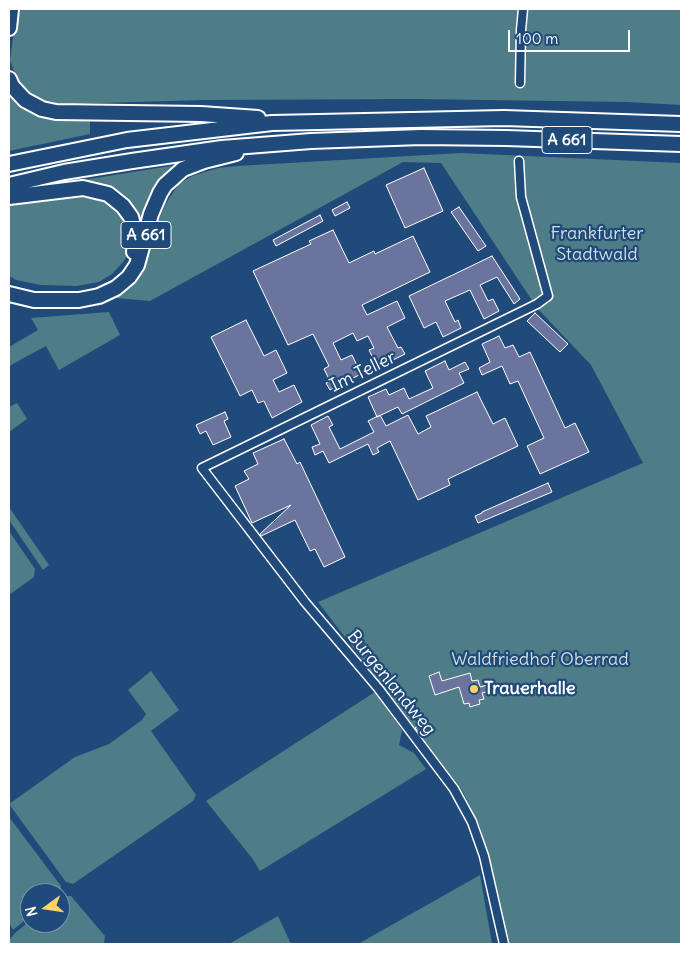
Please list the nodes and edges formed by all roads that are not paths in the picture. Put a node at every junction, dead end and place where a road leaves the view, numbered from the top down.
1 (10, 9) edge
2 (523, 9) edge
3 (9, 28) edge
4 (9, 79) edge
5 (520, 84) dead end
6 (306, 121) junction
7 (681, 124) edge
8 (274, 144) junction
9 (681, 144) edge
10 (519, 161) dead end
11 (9, 164) edge
12 (9, 185) edge
13 (9, 197) edge
14 (9, 289) edge
15 (9, 294) edge
16 (202, 468) joint
17 (504, 944) edge

1 - 3 highway
2 - 5 street
4 - 6 highway, A 661
6 - 7 highway, A 661
6 - 11 highway, A 661
8 - 9 highway, A 661
8 - 12 highway, A 661
8 - 15 highway, A 661
10 - 16 street, Im Teller
13 - 14 highway
16 - 17 street, Burgenlandweg

